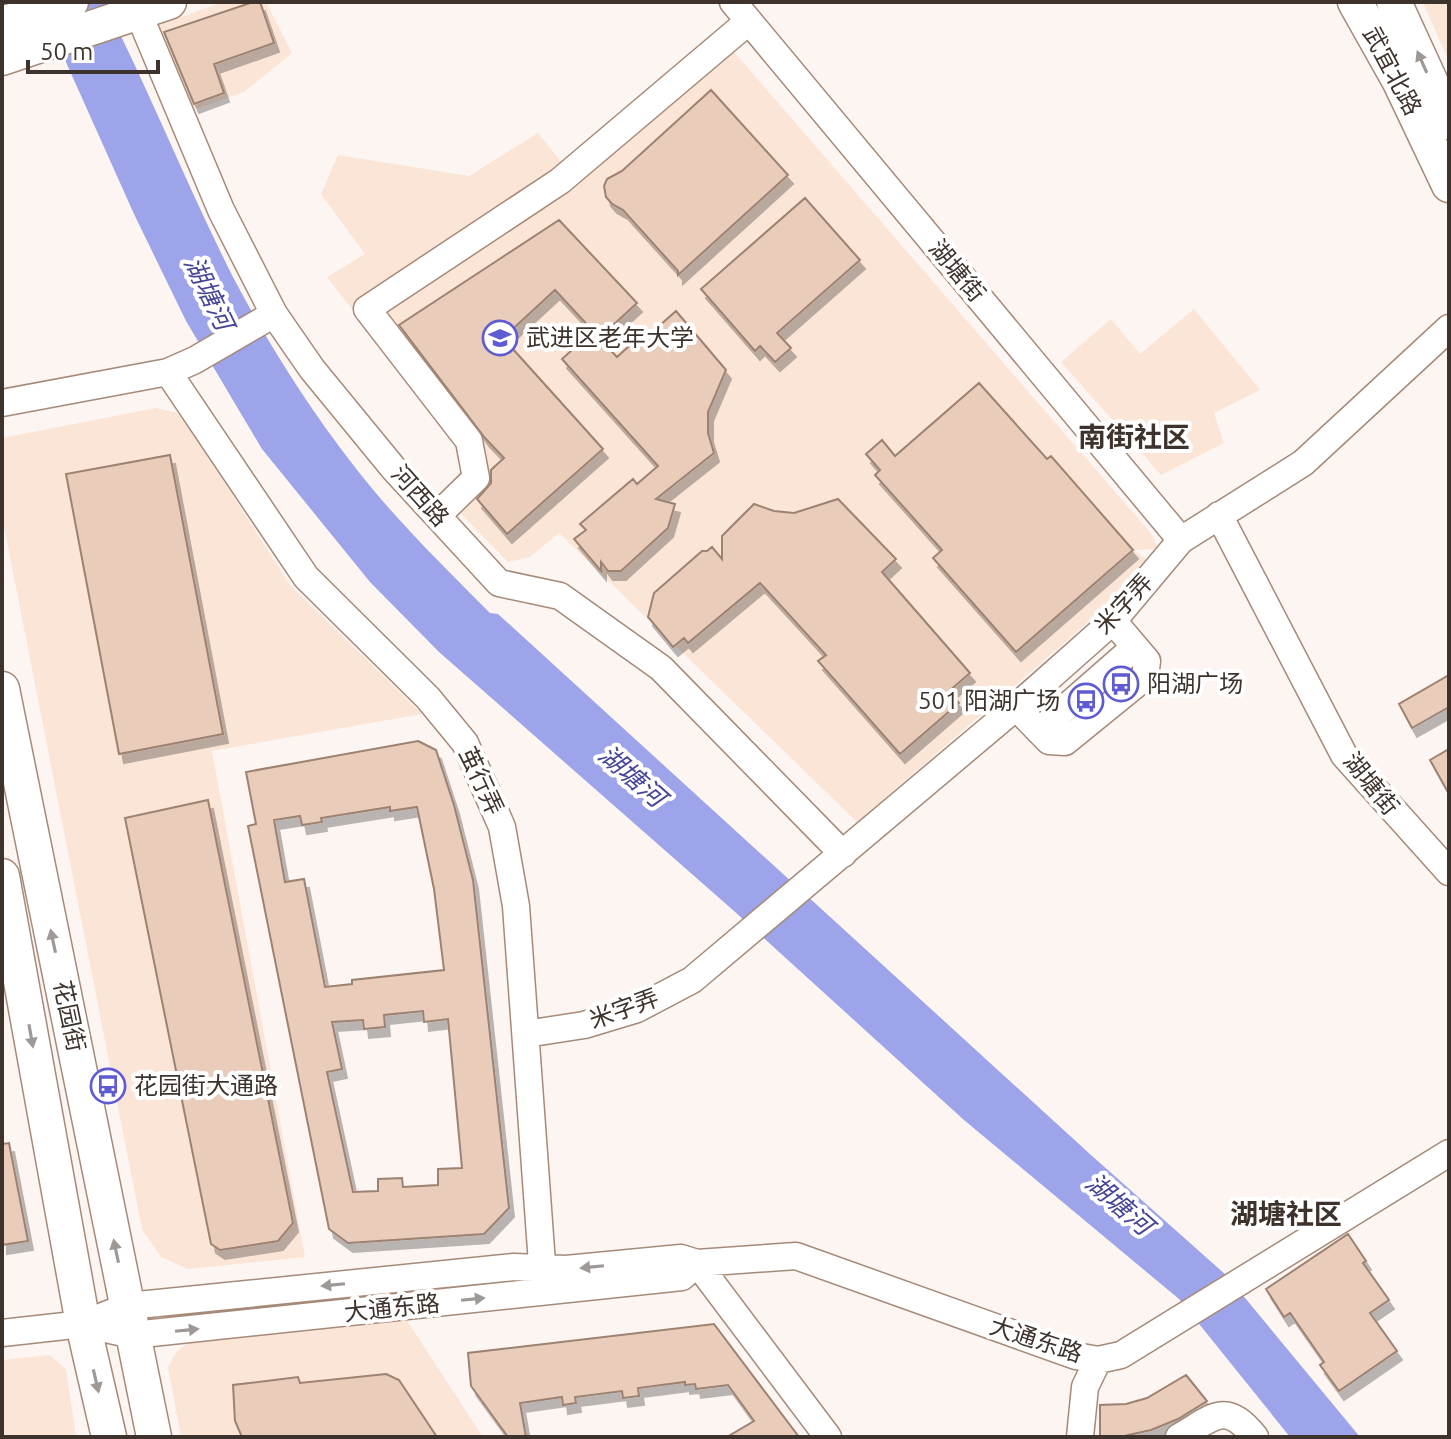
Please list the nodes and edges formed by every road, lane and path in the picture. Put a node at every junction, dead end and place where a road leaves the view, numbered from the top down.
1 (71, 2) edge
2 (1355, 2) edge
3 (1370, 2) edge
4 (1394, 2) edge
5 (143, 10) edge
6 (741, 12) edge
7 (27, 28) edge
8 (2, 58) edge
9 (1400, 82) junction
10 (1449, 122) edge
11 (1449, 185) edge
12 (268, 317) junction
13 (1449, 328) edge
14 (168, 372) junction
15 (2, 403) edge
16 (438, 515) junction
17 (1219, 515) junction
18 (1181, 540) junction
19 (1113, 621) junction
20 (2, 689) edge
21 (1016, 707) junction
22 (843, 854) junction
23 (1449, 872) edge
24 (2, 876) edge
25 (526, 1034) junction
26 (1449, 1153) edge
27 (697, 1263) junction
28 (542, 1280) junction
29 (131, 1321) junction
30 (83, 1324) junction
31 (2, 1333) edge
32 (1098, 1360) junction
33 (109, 1437) edge
34 (154, 1437) edge
35 (828, 1437) edge
36 (1080, 1437) edge
37 (1179, 1437) edge
38 (1255, 1437) edge

1 - 7 main road
2 - 9 main road, 武宜北路
3 - 9 street
10 -> 4 main road, 武宜北路
5 - 7 main road
5 - 12 street, 河西路
6 - 16 street
6 - 18 street, 湖塘街
7 - 8 main road
9 - 11 main road, 武宜北路
12 - 14 street
12 - 16 street, 河西路
13 - 17 street, 米字弄
14 - 15 street
14 - 25 street, 茧行弄
16 - 22 street, 河西路
17 - 18 street, 米字弄
17 - 23 street, 湖塘街
18 - 19 street, 米字弄
19 - 21 street, 米字弄
19 - 21 street
29 -> 20 main road, 花园街
21 - 22 street, 米字弄
22 - 25 street, 米字弄
24 -> 30 main road, 花园街
25 - 28 street, 茧行弄
26 - 32 street
27 - 28 street, 大通东路
27 - 32 street, 大通东路
27 - 35 street
28 - 29 street, 大通东路
29 - 30 street, 大通东路
29 - 34 main road, 花园街
30 - 31 street, 大通东路
30 -> 33 main road, 花园街
32 - 36 street
37 - 38 street

